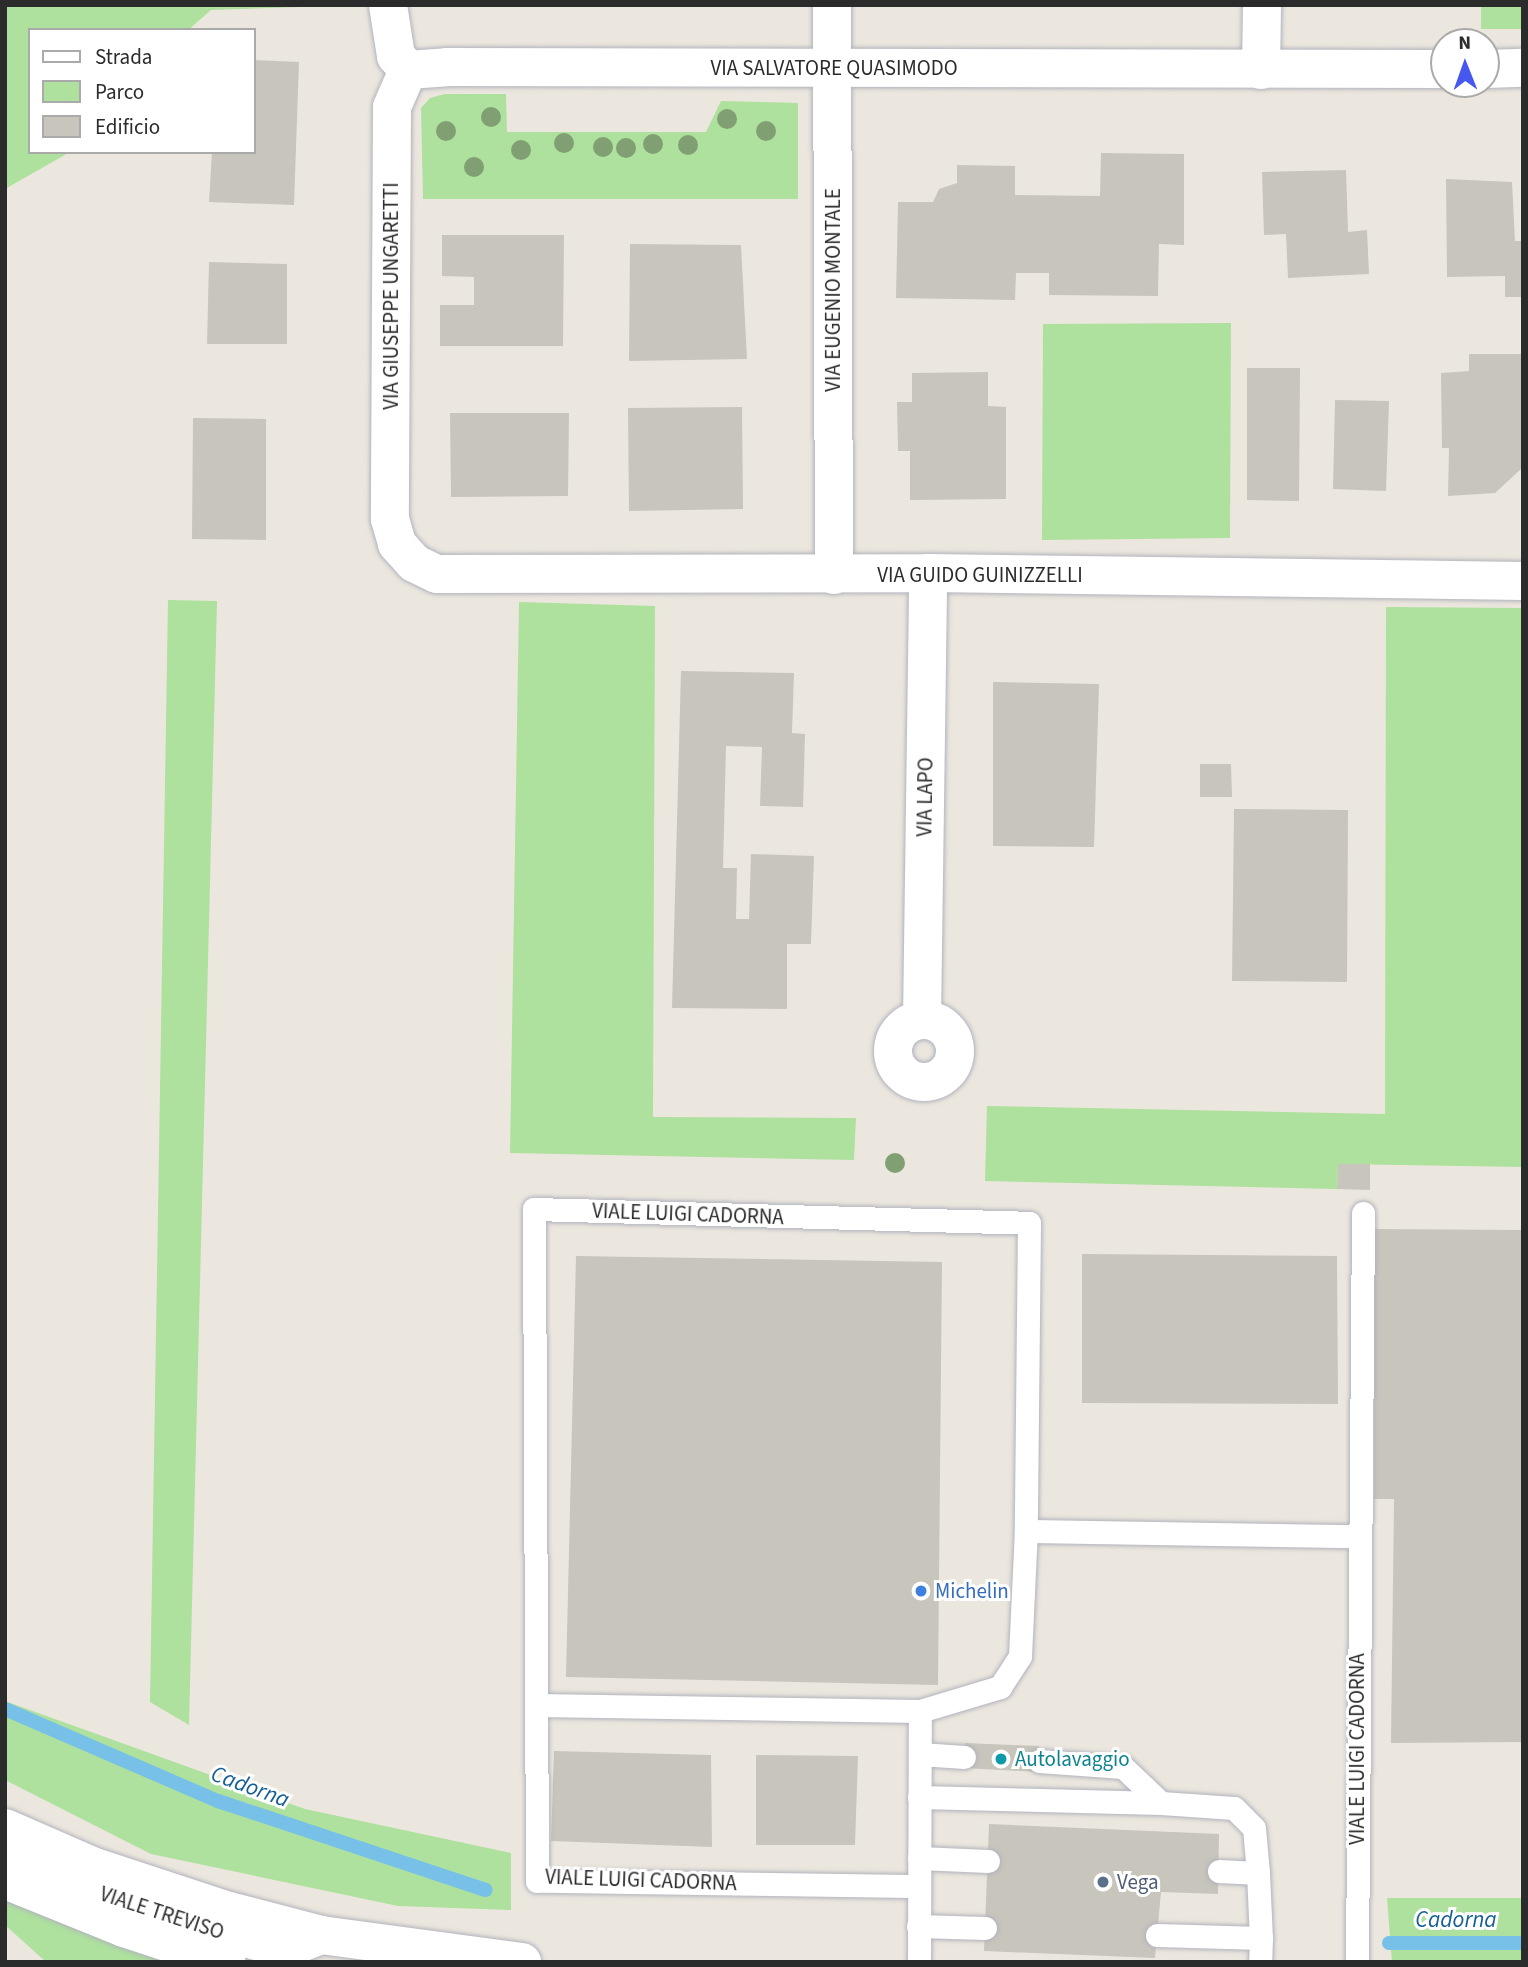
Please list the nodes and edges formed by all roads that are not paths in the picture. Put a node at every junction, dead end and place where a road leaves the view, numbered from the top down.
1 (387, 5) edge
2 (832, 5) edge
3 (1262, 5) edge
4 (833, 68) junction
5 (1523, 68) edge
6 (1430, 69) edge
7 (1500, 69) edge
8 (408, 70) junction
9 (1261, 70) junction
10 (437, 573) joint
11 (928, 573) junction
12 (834, 575) junction
13 (1523, 581) edge
14 (922, 1020) dead end
15 (1363, 1213) dead end
16 (1026, 1531) junction
17 (1358, 1536) junction
18 (537, 1705) junction
19 (920, 1711) junction
20 (920, 1754) junction
21 (964, 1757) dead end
22 (1039, 1761) dead end
23 (919, 1797) junction
24 (1161, 1804) junction
25 (5, 1828) edge
26 (919, 1858) junction
27 (5, 1859) edge
28 (988, 1861) dead end
29 (1219, 1871) dead end
30 (1258, 1873) junction
31 (5, 1880) edge
32 (917, 1886) junction
33 (918, 1926) junction
34 (985, 1928) dead end
35 (1157, 1934) dead end
36 (321, 1935) junction
37 (1261, 1938) junction
38 (227, 1962) edge
39 (522, 1962) edge
40 (919, 1962) edge
41 (1260, 1962) edge
42 (1357, 1962) edge

1 - 8 street
2 - 4 street, VIA EUGENIO MONTALE
3 - 9 street
4 - 8 street, VIA SALVATORE QUASIMODO
4 - 9 street, VIA SALVATORE QUASIMODO
4 - 12 street, VIA EUGENIO MONTALE
5 - 7 street
6 - 9 street, VIA SALVATORE QUASIMODO
8 - 10 street, VIA GIUSEPPE UNGARETTI
10 - 12 street, VIA GUIDO GUINIZZELLI
11 - 12 street, VIA GUIDO GUINIZZELLI
11 - 13 street, VIA GUIDO GUINIZZELLI
11 - 14 street, VIA LAPO
15 - 17 lane, VIALE LUIGI CADORNA
16 - 17 lane
16 - 18 lane, VIALE LUIGI CADORNA
16 - 19 lane, VIALE LUIGI CADORNA
17 - 42 lane, VIALE LUIGI CADORNA
18 - 19 lane, VIALE LUIGI CADORNA
18 - 32 lane, VIALE LUIGI CADORNA
19 - 20 lane
20 - 21 lane
20 - 23 lane
22 - 24 lane
23 - 24 lane
23 - 26 lane
24 - 30 lane
25 - 36 street
26 - 28 lane
26 - 32 lane
27 - 36 street, VIALE TREVISO
29 - 30 lane
30 - 37 lane
31 - 38 street, VIALE TREVISO
32 - 33 lane
33 - 34 lane
33 - 40 lane
35 - 37 lane
36 - 39 street
37 - 41 lane

